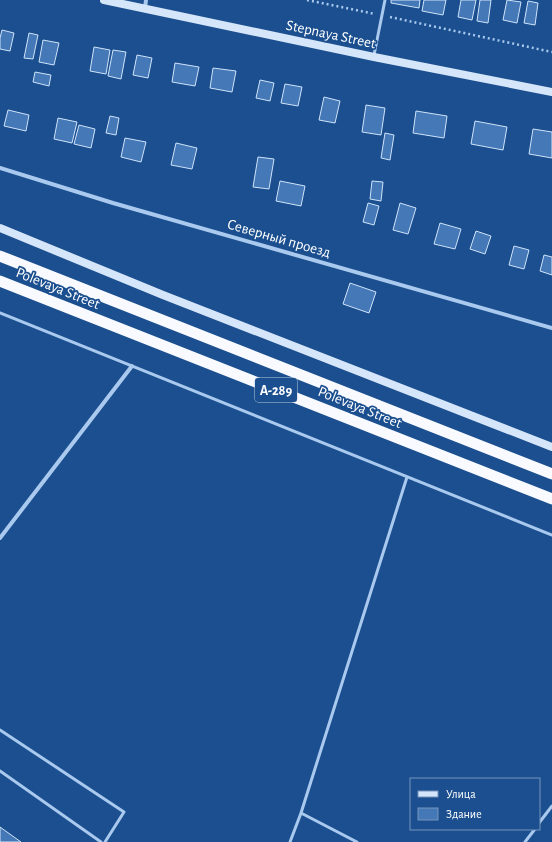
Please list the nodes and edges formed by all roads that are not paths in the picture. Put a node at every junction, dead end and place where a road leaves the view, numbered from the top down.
1 (104, 0) edge
2 (385, 0) edge
3 (145, 4) edge
4 (374, 57) junction
5 (552, 92) edge
6 (0, 168) edge
7 (0, 228) edge
8 (0, 256) edge
9 (0, 281) edge
10 (0, 313) edge
11 (552, 328) edge
12 (132, 366) junction
13 (552, 447) edge
14 (552, 474) edge
15 (408, 477) junction
16 (552, 500) edge
17 (552, 535) edge
18 (0, 538) edge
19 (0, 730) edge
20 (0, 771) edge
21 (552, 806) edge
22 (301, 812) junction
23 (540, 822) edge
24 (534, 830) edge
25 (101, 842) edge
26 (105, 842) edge
27 (290, 842) edge
28 (357, 842) edge
29 (526, 842) edge

1 - 3 main road, Stepnaya Street
2 - 4 lane
3 - 4 main road, Stepnaya Street
4 - 5 main road, Stepnaya Street
6 - 11 street, Северный проезд
7 - 13 main road
8 - 14 highway, Polevaya Street / А-289
9 - 16 highway, Polevaya Street / А-289
10 - 12 lane
12 - 15 lane
12 - 18 street
15 - 17 lane
15 - 22 lane
19 - 26 lane
20 - 25 lane
21 - 23 lane
22 - 27 lane
22 - 28 lane
24 - 29 lane

